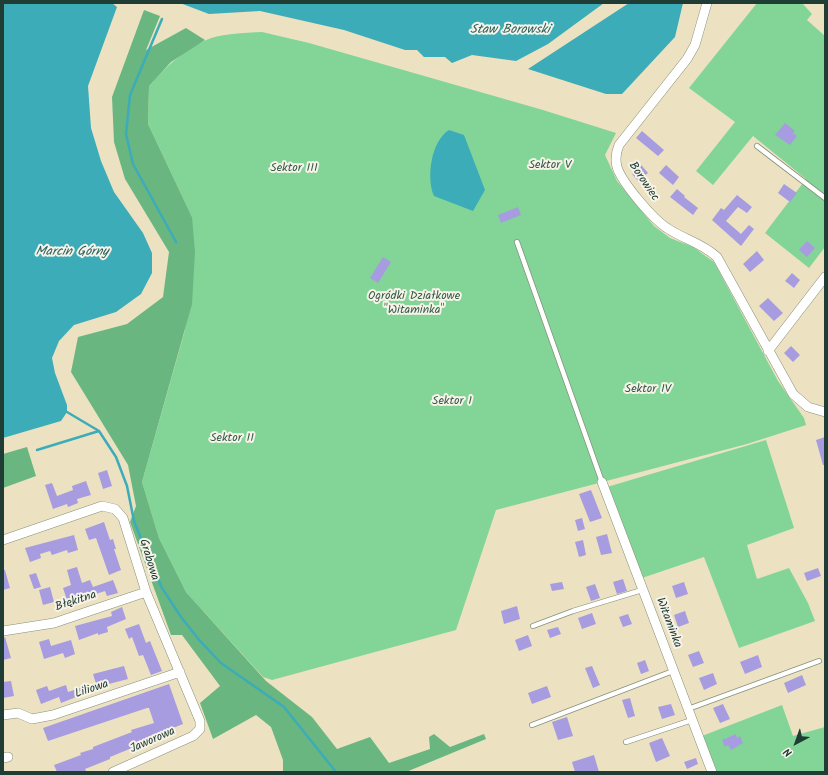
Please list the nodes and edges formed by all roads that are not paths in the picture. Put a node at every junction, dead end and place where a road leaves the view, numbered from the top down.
1 (707, 3) edge
2 (757, 146) dead end
3 (825, 198) edge
4 (517, 242) dead end
5 (825, 276) edge
6 (768, 351) junction
7 (825, 412) edge
8 (602, 482) joint
9 (3, 540) edge
10 (642, 590) junction
11 (146, 592) junction
12 (533, 626) dead end
13 (3, 631) edge
14 (819, 661) dead end
15 (673, 671) junction
16 (180, 672) junction
17 (688, 709) junction
18 (7, 714) edge
19 (692, 720) junction
20 (532, 725) dead end
21 (200, 729) joint
22 (626, 742) dead end
23 (113, 772) edge
24 (712, 772) edge

1 - 6 street, Borowiec
2 - 3 lane
4 - 8 lane
5 - 6 street
6 - 7 street, Borowiec
8 - 10 street, Witaminka
9 - 11 street, Grabowa
10 - 12 lane
10 - 15 street, Witaminka
11 - 13 street, Błękitna
11 - 16 street, Grabowa
14 - 17 lane
15 - 17 street, Witaminka
15 - 20 lane
16 - 18 street, Liliowa
16 - 21 street, Grabowa
17 - 19 street, Witaminka
19 - 22 lane
19 - 24 street, Witaminka
21 - 23 street, Jaworowa

